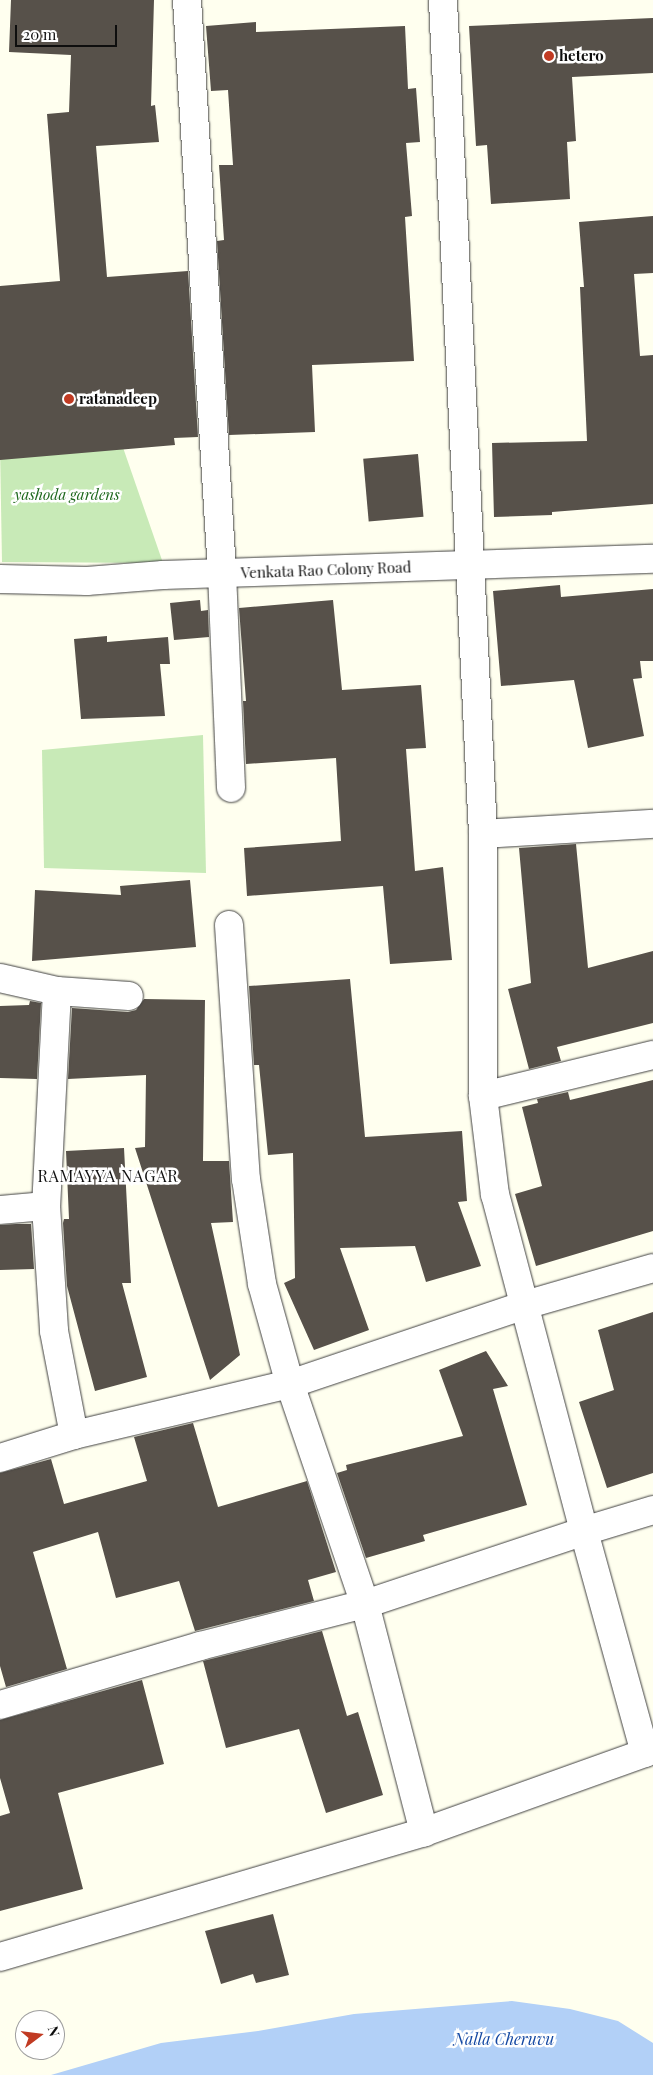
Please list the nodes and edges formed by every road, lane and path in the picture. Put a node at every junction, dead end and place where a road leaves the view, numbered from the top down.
1 (188, 0) edge
2 (443, 0) edge
3 (653, 559) edge
4 (472, 564) junction
5 (222, 573) junction
6 (0, 579) edge
7 (231, 788) dead end
8 (653, 824) edge
9 (482, 834) junction
10 (229, 925) dead end
11 (0, 978) edge
12 (57, 990) junction
13 (129, 996) dead end
14 (653, 1055) edge
15 (483, 1096) junction
16 (46, 1206) junction
17 (0, 1210) edge
18 (653, 1268) edge
19 (525, 1305) junction
20 (290, 1384) junction
21 (74, 1435) junction
22 (0, 1458) edge
23 (653, 1510) edge
24 (584, 1531) junction
25 (365, 1604) junction
26 (0, 1705) edge
27 (649, 1752) edge
28 (424, 1832) junction
29 (0, 1957) edge

1 - 5 street
2 - 4 street
3 - 4 street, Venkata Rao Colony Road
4 - 5 street, Venkata Rao Colony Road
4 - 9 street
5 - 6 street, Venkata Rao Colony Road
5 - 7 street
8 - 9 street
9 - 15 street
10 - 20 street
11 - 12 street
12 - 13 street
12 - 16 street
14 - 15 street
15 - 19 street
16 - 17 street
16 - 21 street
18 - 19 street
19 - 20 street
19 - 24 street
20 - 21 street
20 - 25 street
21 - 22 street
23 - 24 street
24 - 25 street
24 - 27 street
25 - 26 street
25 - 28 street
27 - 28 street
28 - 29 street

